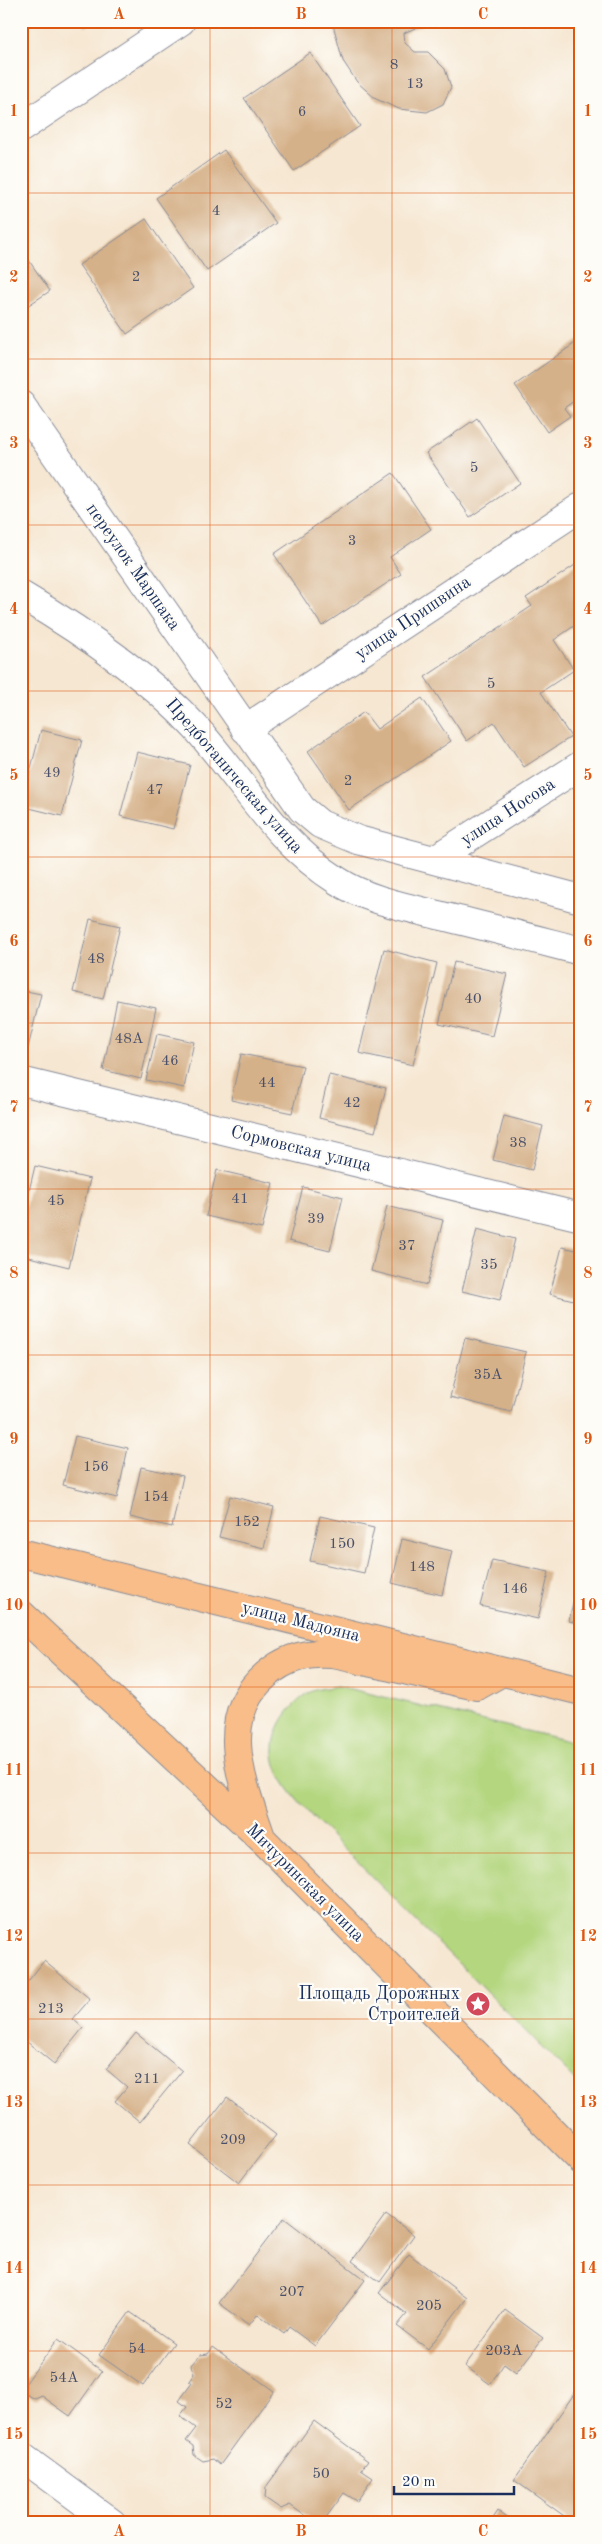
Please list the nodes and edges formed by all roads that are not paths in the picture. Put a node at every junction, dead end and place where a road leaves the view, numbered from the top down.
1 (181, 21) edge
2 (21, 128) edge
3 (21, 405) edge
4 (581, 507) edge
5 (21, 595) edge
6 (244, 729) junction
7 (581, 765) edge
8 (435, 860) junction
9 (581, 899) edge
10 (581, 951) edge
11 (21, 1081) edge
12 (581, 1217) edge
13 (21, 1553) edge
14 (21, 1614) edge
15 (502, 1672) junction
16 (581, 1691) edge
17 (263, 1840) junction
18 (581, 2160) edge
19 (21, 2456) edge
20 (112, 2523) edge

1 - 2 street
3 - 6 street, переулок Маршака
4 - 6 street, улица Пришвина
5 - 10 street, Предботаническая улица
6 - 8 street, Предботаническая улица
7 - 8 street, улица Носова
8 - 9 street, Предботаническая улица
11 - 12 street, Сормовская улица
13 - 15 main road, улица Мадояна
14 - 17 main road, Мичуринская улица
15 - 16 main road, улица Мадояна
15 - 17 main road
17 - 18 main road, Мичуринская улица
19 - 20 street

